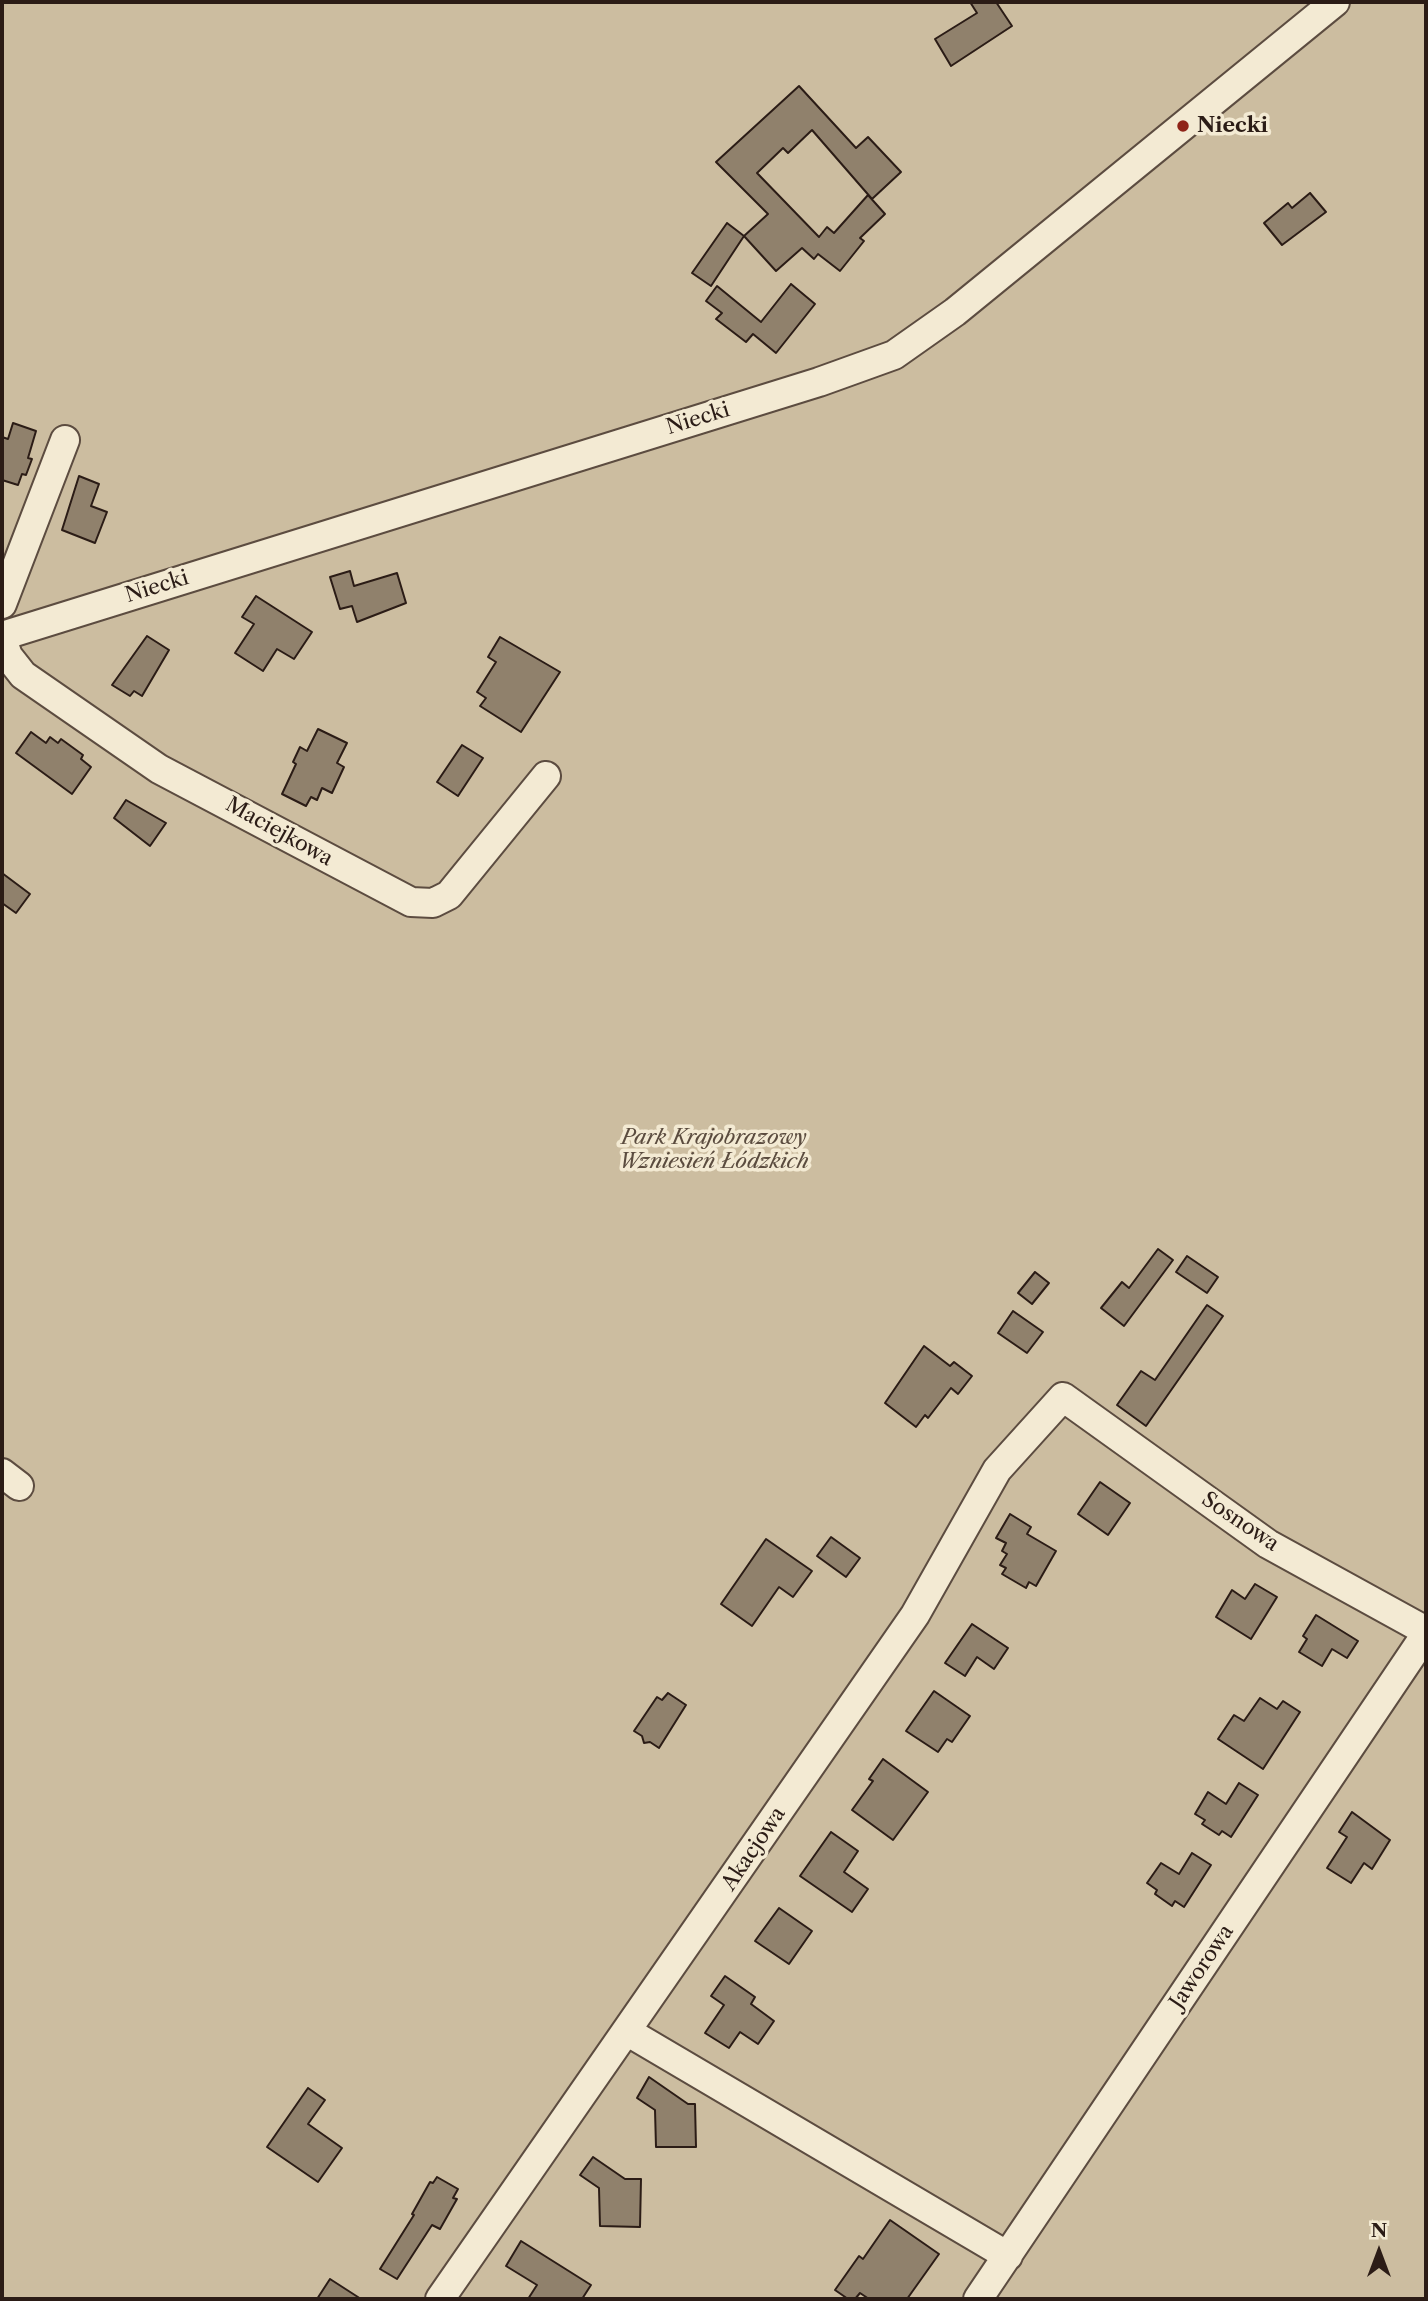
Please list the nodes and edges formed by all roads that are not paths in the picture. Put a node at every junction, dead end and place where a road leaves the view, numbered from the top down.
1 (1335, 2) edge
2 (65, 440) dead end
3 (2, 604) edge
4 (2, 638) edge
5 (546, 776) dead end
6 (1063, 1398) joint
7 (1426, 1633) edge
8 (628, 2032) junction
9 (1008, 2256) junction
10 (440, 2299) edge
11 (978, 2299) edge

1 - 4 street, Niecki
2 - 3 street
4 - 5 street, Maciejkowa
6 - 7 street, Sosnowa
6 - 8 street, Akacjowa
7 - 9 street, Jaworowa
8 - 9 street
8 - 10 street, Akacjowa
9 - 11 street, Jaworowa

